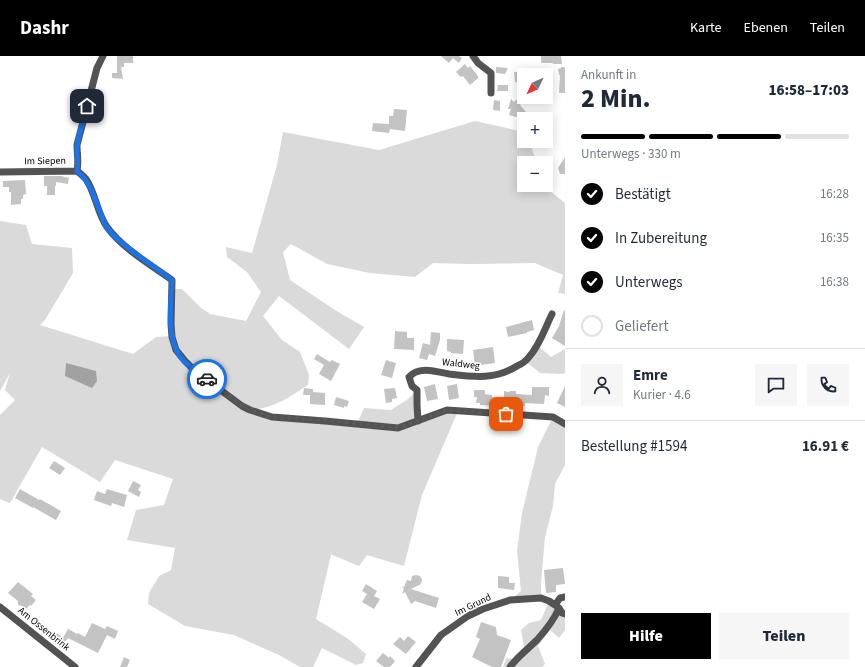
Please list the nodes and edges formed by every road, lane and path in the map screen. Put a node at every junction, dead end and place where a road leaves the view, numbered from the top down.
1 (103, 56) edge
2 (473, 56) edge
3 (491, 92) dead end
4 (77, 171) junction
5 (0, 172) edge
6 (552, 314) dead end
7 (418, 421) junction
8 (565, 424) edge
9 (565, 597) edge
10 (557, 606) junction
11 (0, 607) edge
12 (565, 614) edge
13 (75, 667) edge
14 (416, 667) edge
15 (510, 667) edge

1 - 4 street
2 - 3 street
4 - 5 street, Im Siepen
4 - 7 street, Im Siepen
6 - 7 street, Waldweg
7 - 8 street, Im Siepen
9 - 10 street
10 - 12 street, Im Grund
10 - 14 street, Im Grund
10 - 15 street
11 - 13 street, Am Ossenbrink

